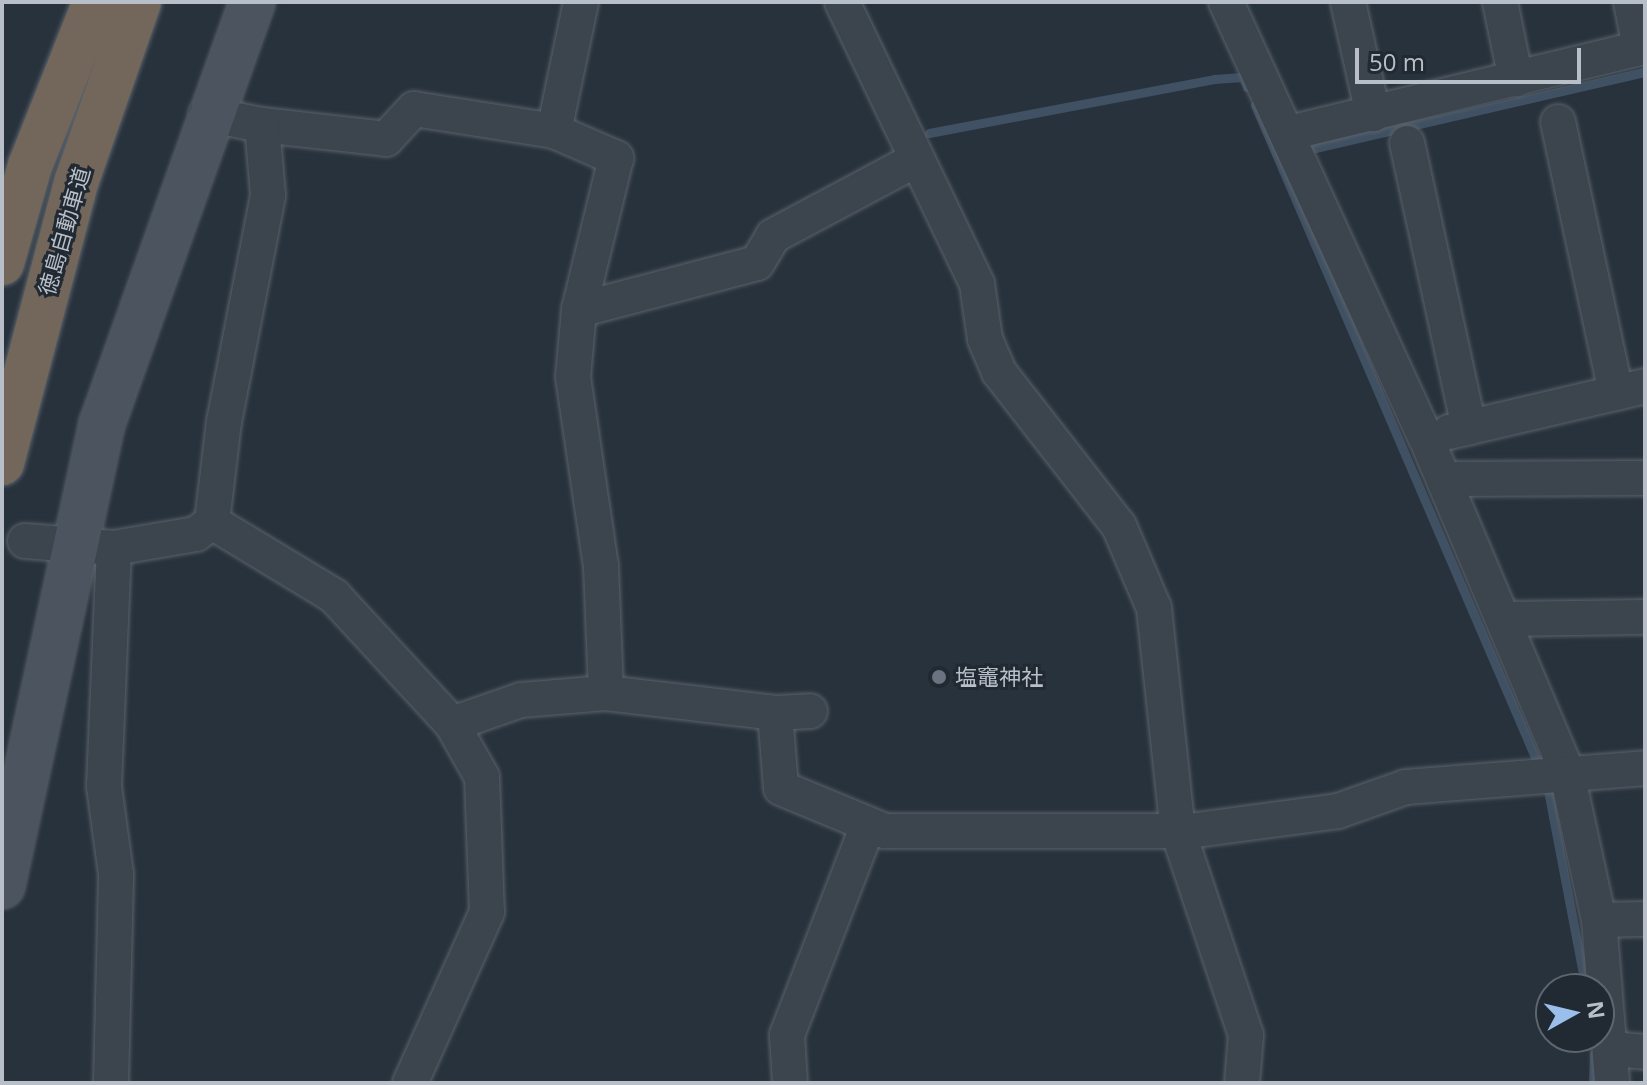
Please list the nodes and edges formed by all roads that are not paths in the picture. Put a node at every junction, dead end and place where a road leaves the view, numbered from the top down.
1 (95, 2) edge
2 (139, 2) edge
3 (252, 2) edge
4 (581, 2) edge
5 (842, 2) edge
6 (1226, 2) edge
7 (1348, 2) edge
8 (1500, 2) edge
9 (1631, 2) edge
10 (1642, 47) edge
11 (1516, 79) junction
12 (206, 114) junction
13 (1373, 114) junction
14 (1558, 122) dead end
15 (262, 125) junction
16 (554, 131) junction
17 (1289, 133) junction
18 (1407, 143) dead end
19 (917, 159) junction
20 (2, 263) edge
21 (579, 310) junction
22 (1631, 389) edge
23 (1469, 427) junction
24 (1426, 438) junction
25 (2, 463) edge
26 (1645, 478) edge
27 (1444, 479) junction
28 (212, 522) junction
29 (25, 541) dead end
30 (70, 545) junction
31 (114, 548) junction
32 (1645, 617) edge
33 (1503, 619) junction
34 (606, 693) junction
35 (810, 711) dead end
36 (775, 713) junction
37 (452, 724) junction
38 (1645, 768) edge
39 (1566, 769) junction
40 (868, 825) junction
41 (1178, 831) junction
42 (2, 886) edge
43 (1645, 919) edge
44 (1599, 920) junction
45 (1629, 1050) edge
46 (111, 1083) edge
47 (410, 1083) edge
48 (790, 1083) edge
49 (1242, 1083) edge
50 (1612, 1083) edge

1 - 20 highway
2 - 25 highway, 徳島自動車道
3 - 12 street
4 - 16 street
5 - 19 street
6 - 17 street
7 - 13 street
8 - 11 street
9 - 10 street
10 - 11 street
11 - 13 street
12 - 15 street
12 - 30 street
13 - 17 street
14 - 22 street
15 - 16 street
15 - 28 street
16 - 21 street
17 - 24 street
18 - 23 street
19 - 21 street
19 - 41 street
21 - 34 street
22 - 23 street
23 - 24 street
24 - 27 street
26 - 27 street
27 - 33 street
28 - 31 street
28 - 37 street
29 - 30 street
30 - 31 street
30 - 42 street
31 - 46 street
32 - 33 street
33 - 39 street
34 - 36 street
34 - 37 street
35 - 36 street
36 - 40 street
37 - 47 street
38 - 39 street
39 - 41 street
39 - 44 street
40 - 41 street
40 - 48 street
41 - 49 street
43 - 44 street
44 - 45 street
45 - 50 street

